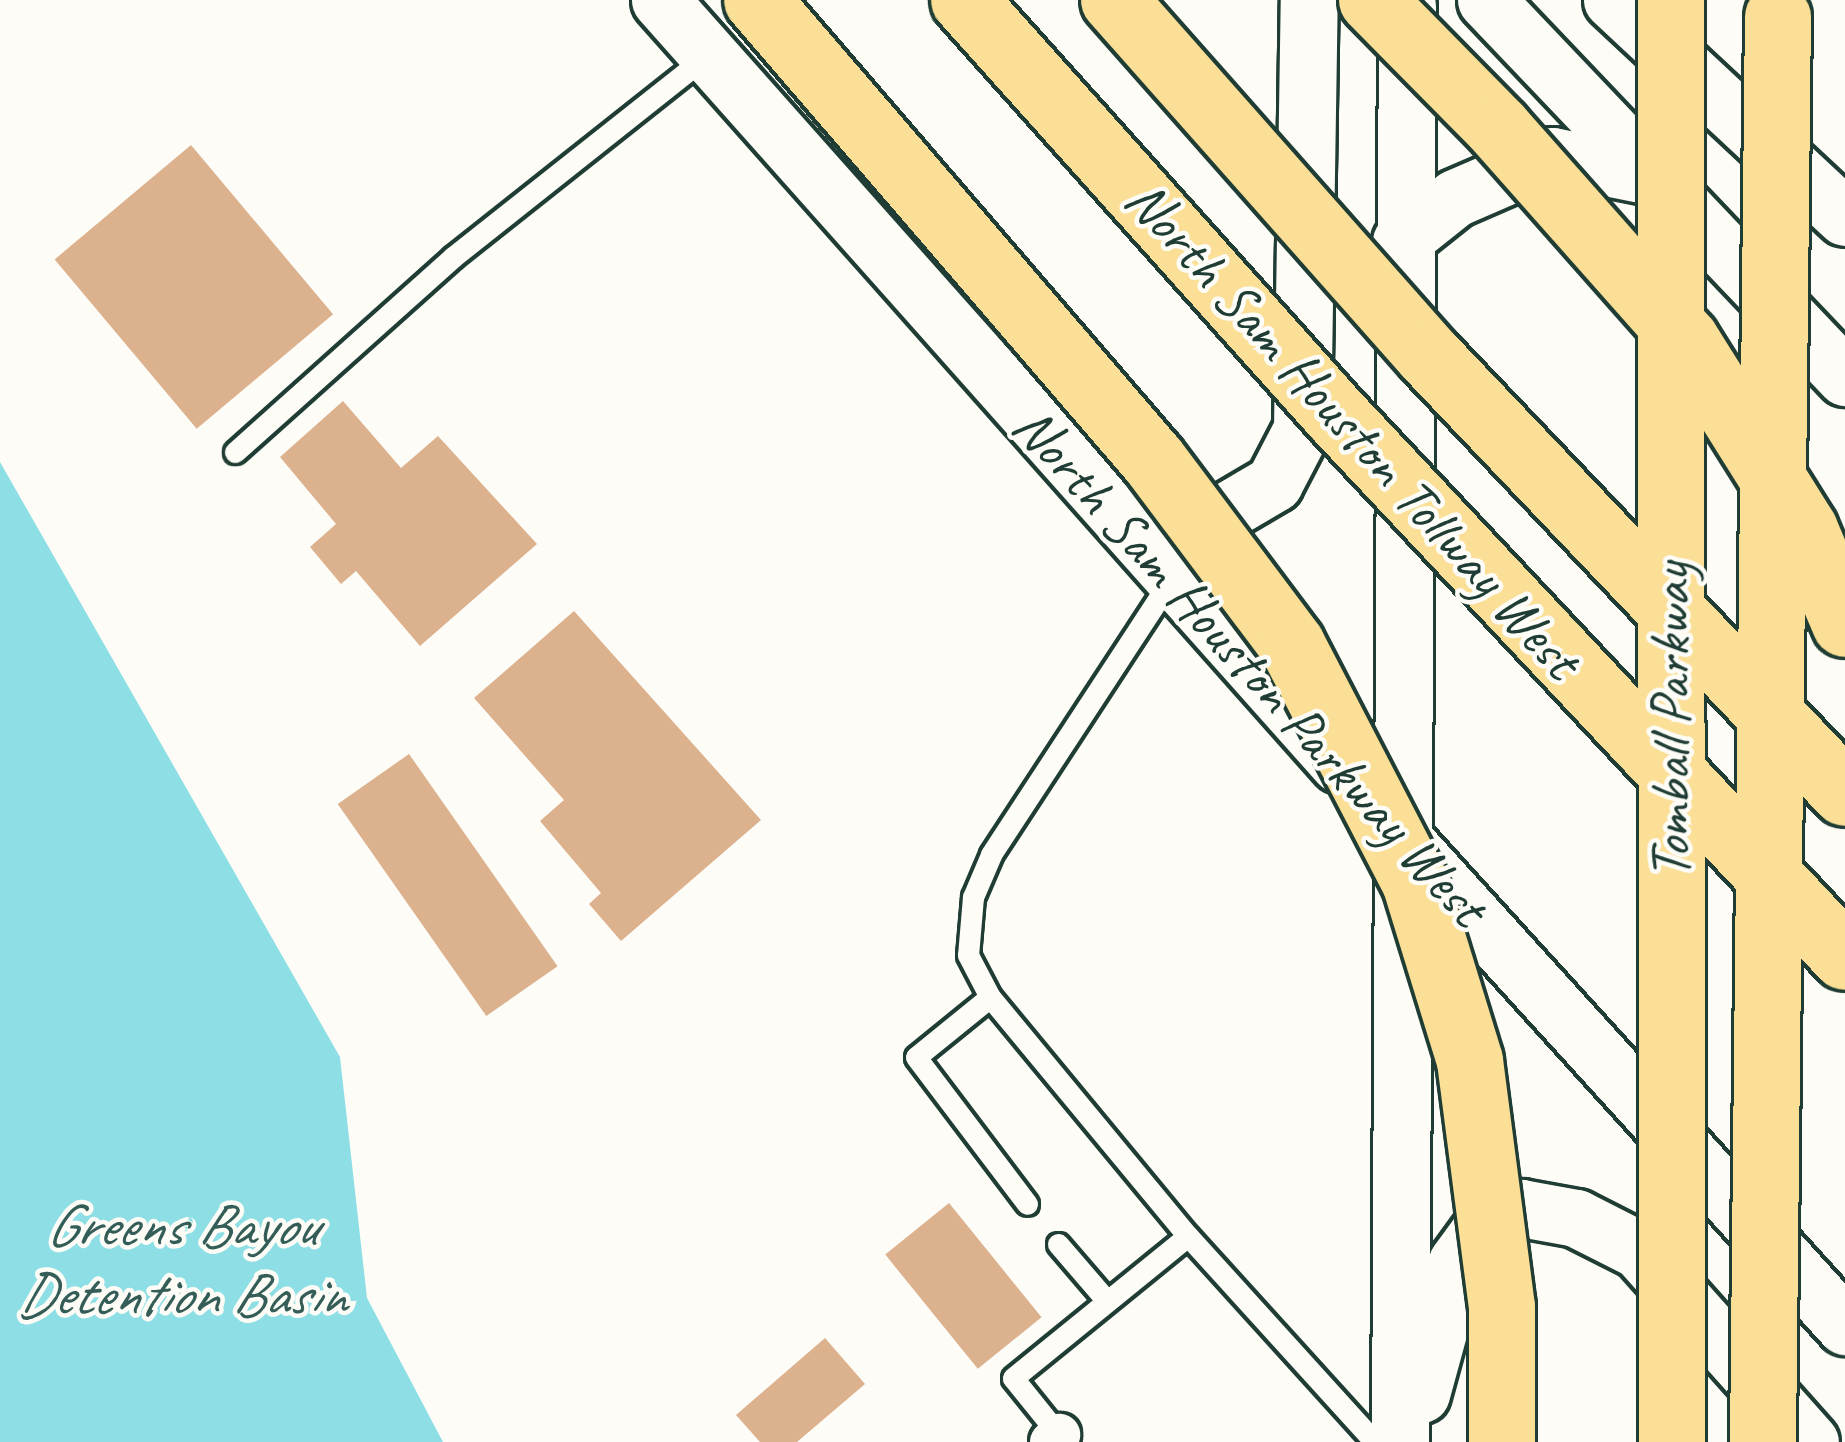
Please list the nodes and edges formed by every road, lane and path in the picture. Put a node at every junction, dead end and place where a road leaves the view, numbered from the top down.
1 (660, 0) edge
2 (757, 0) edge
3 (964, 0) edge
4 (1114, 0) edge
5 (1309, 0) edge
6 (1372, 0) edge
7 (1408, 0) edge
8 (1486, 0) edge
9 (1612, 0) edge
10 (1671, 0) edge
11 (1778, 17) dead end
12 (709, 55) junction
13 (1655, 177) junction
14 (1845, 218) edge
15 (1402, 241) junction
16 (1845, 376) edge
17 (235, 452) dead end
18 (1095, 492) junction
19 (1172, 578) junction
20 (1845, 625) edge
21 (1845, 793) edge
22 (1400, 836) junction
23 (1845, 957) edge
24 (990, 997) junction
25 (1027, 1204) dead end
26 (1750, 1222) junction
27 (1188, 1236) junction
28 (1058, 1244) dead end
29 (1845, 1277) edge
30 (1107, 1301) junction
31 (1845, 1326) edge
32 (1055, 1438) edge
33 (1375, 1442) edge
34 (1404, 1442) edge
35 (1502, 1442) edge
36 (1672, 1442) edge
37 (1763, 1442) edge
38 (1810, 1442) edge

1 - 12 main road, North Sam Houston Parkway West
2 - 35 highway, bridge
3 - 23 highway, North Sam Houston Tollway West, bridge
4 - 21 highway, North Sam Houston Tollway West, bridge
5 - 18 main road
6 - 20 highway, bridge
7 - 15 main road
8 - 13 main road
9 - 14 main road
10 - 36 highway, Tomball Parkway, bridge
11 - 37 highway, Tomball Parkway, bridge
12 - 17 lane
12 - 18 main road, North Sam Houston Parkway West
13 - 15 main road
13 - 16 main road
15 - 22 main road
18 - 19 main road, North Sam Houston Parkway West
19 - 22 main road, North Sam Houston Parkway West
19 - 24 lane
22 - 26 main road, North Sam Houston Parkway West
22 - 34 main road
24 - 25 lane
24 - 27 lane
26 - 29 main road
26 - 31 main road, North Sam Houston Parkway West
27 - 30 lane
27 - 33 lane
28 - 30 lane
30 - 32 lane
34 - 38 main road

